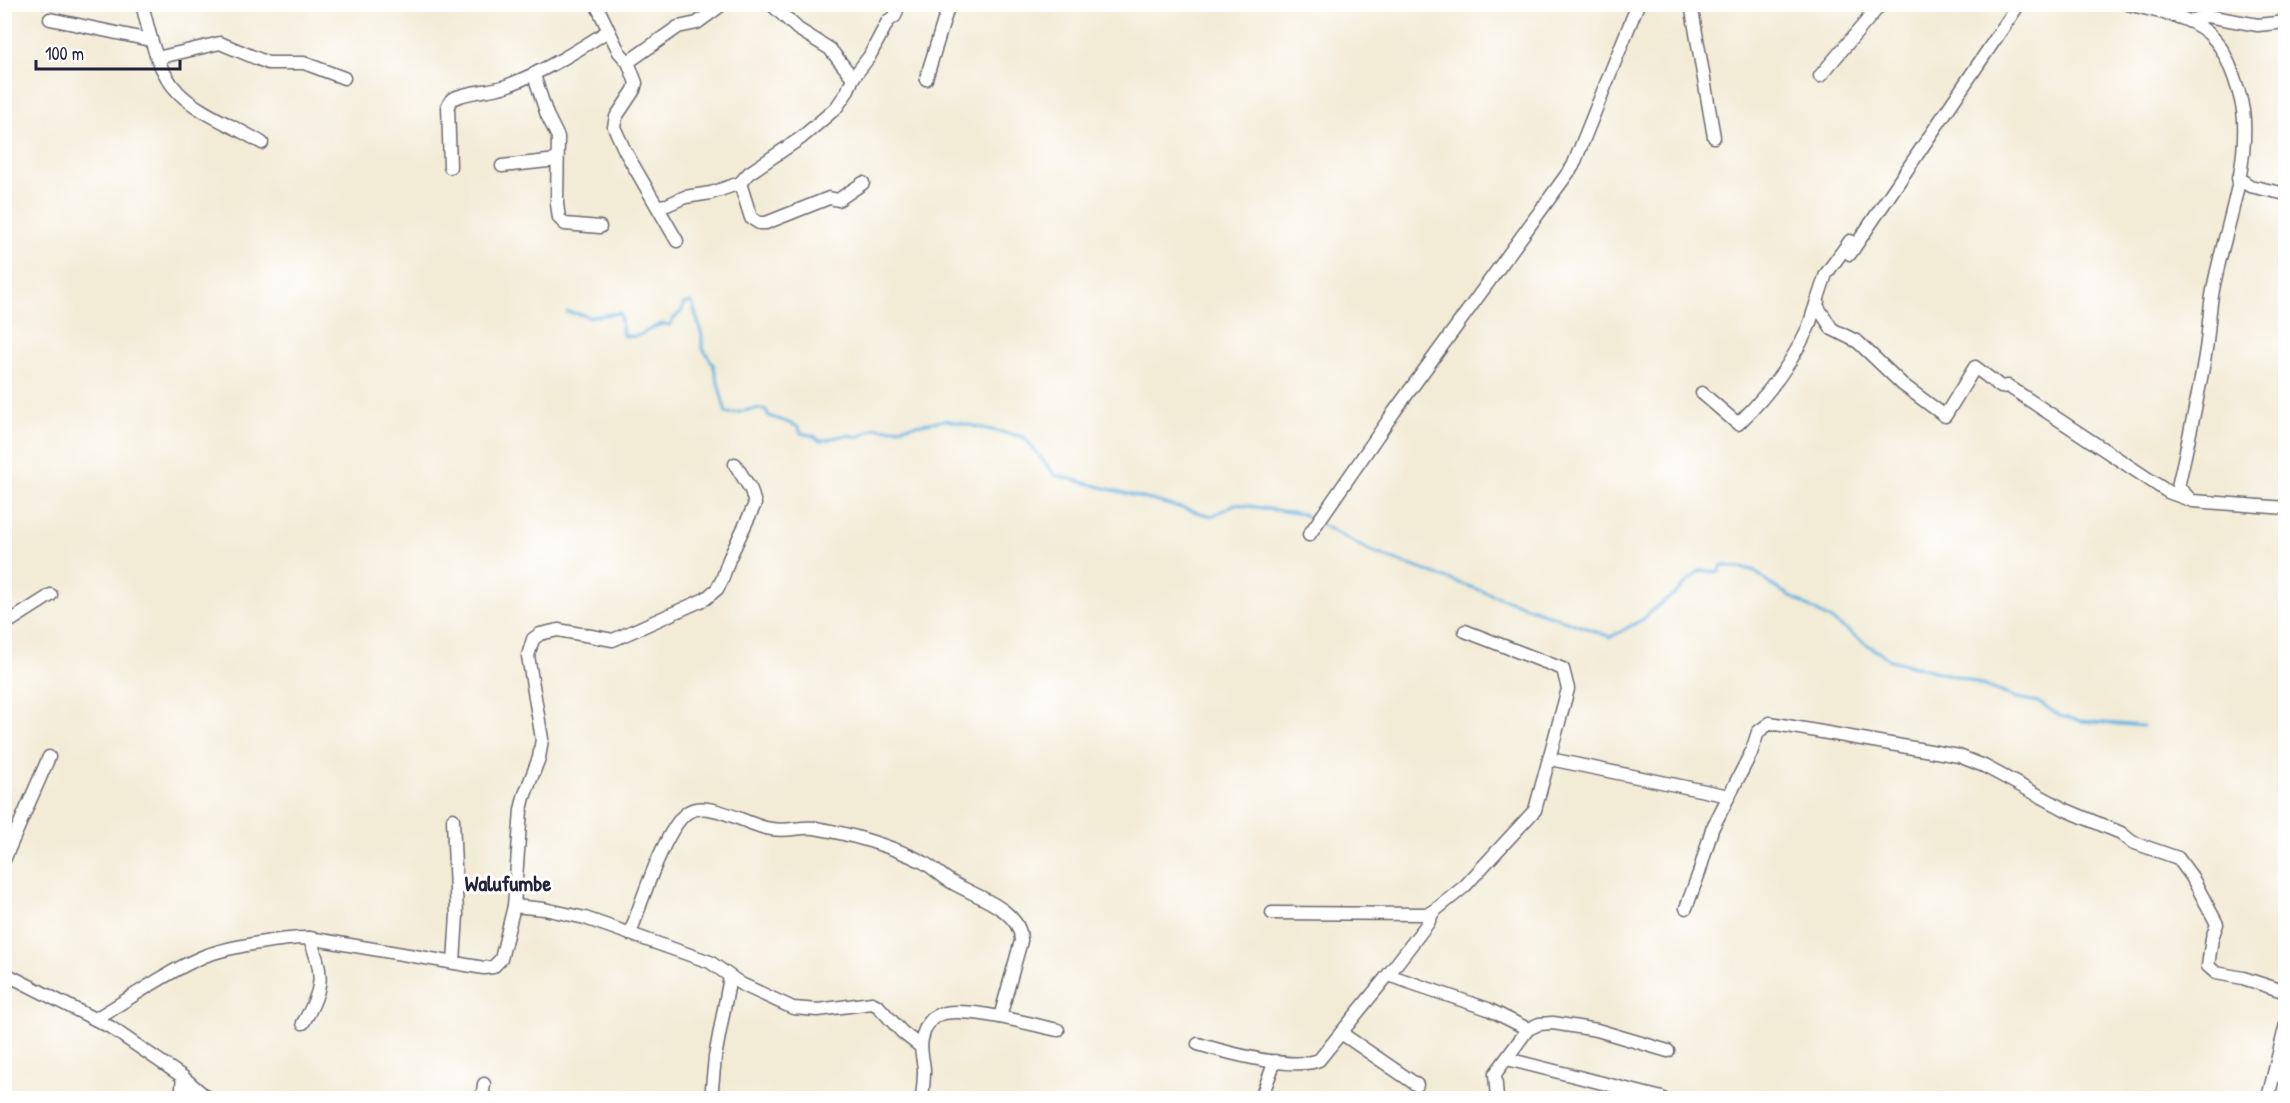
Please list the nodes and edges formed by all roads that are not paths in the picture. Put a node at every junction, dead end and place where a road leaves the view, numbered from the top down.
1 (142, 4) edge
2 (596, 4) edge
3 (723, 4) edge
4 (771, 4) edge
5 (898, 4) edge
6 (950, 4) edge
7 (1638, 4) edge
8 (1691, 4) edge
9 (1881, 4) edge
10 (2019, 4) edge
11 (2128, 4) edge
12 (50, 19) dead end
13 (2189, 21) junction
14 (2286, 21) edge
15 (608, 31) junction
16 (150, 39) junction
17 (157, 58) junction
18 (628, 62) junction
19 (534, 75) junction
20 (1820, 76) dead end
21 (344, 78) dead end
22 (853, 78) junction
23 (926, 79) dead end
24 (1714, 137) dead end
25 (262, 143) dead end
26 (557, 160) junction
27 (502, 166) dead end
28 (450, 167) dead end
29 (2238, 178) junction
30 (740, 183) junction
31 (863, 183) dead end
32 (2286, 194) edge
33 (658, 206) junction
34 (600, 227) dead end
35 (1850, 241) dead end
36 (677, 242) dead end
37 (1816, 304) junction
38 (1702, 393) dead end
39 (735, 464) dead end
40 (2173, 490) junction
41 (2286, 508) edge
42 (1309, 536) dead end
43 (51, 595) dead end
44 (4, 625) edge
45 (1465, 631) dead end
46 (50, 757) dead end
47 (1550, 759) junction
48 (1729, 796) junction
49 (453, 819) dead end
50 (4, 860) edge
51 (514, 906) junction
52 (1686, 908) dead end
53 (1433, 912) junction
54 (1272, 913) dead end
55 (630, 934) junction
56 (309, 938) junction
57 (454, 962) junction
58 (4, 973) edge
59 (1388, 975) junction
60 (730, 977) junction
61 (2286, 992) edge
62 (1000, 1017) junction
63 (95, 1019) junction
64 (303, 1023) dead end
65 (2286, 1024) edge
66 (1528, 1029) junction
67 (1059, 1030) dead end
68 (1341, 1033) junction
69 (1198, 1044) dead end
70 (921, 1047) junction
71 (1668, 1051) dead end
72 (1507, 1059) junction
73 (1275, 1061) junction
74 (183, 1077) junction
75 (484, 1084) dead end
76 (1417, 1085) dead end
77 (181, 1098) edge
78 (207, 1098) edge
79 (482, 1098) edge
80 (711, 1098) edge
81 (922, 1098) edge
82 (1260, 1098) edge
83 (1497, 1098) edge
84 (1662, 1098) edge
85 (2268, 1098) edge

1 - 16 street
2 - 15 street
3 - 18 street
4 - 22 street
5 - 22 street
6 - 23 street
7 - 42 street
8 - 24 street
9 - 20 street
10 - 37 street
11 - 13 street
12 - 16 street
13 - 14 street
13 - 29 street
15 - 18 street
15 - 19 street
16 - 17 street
17 - 21 street
17 - 25 street
18 - 33 street
19 - 26 street
19 - 28 street
22 - 30 street
26 - 27 street
26 - 34 street
29 - 32 street
29 - 40 street
30 - 31 street
30 - 33 street
33 - 36 street
35 - 37 street
37 - 38 street
37 - 40 street
39 - 51 street
40 - 41 street
43 - 44 street
45 - 47 street
46 - 50 street
47 - 48 street
47 - 53 street
48 - 52 street
48 - 61 street
49 - 57 street
51 - 55 street
51 - 57 street
53 - 54 street
53 - 59 street
55 - 60 street
55 - 62 street
56 - 57 street
56 - 63 street
56 - 64 street
58 - 63 street
59 - 66 street
59 - 68 street
60 - 70 street
60 - 80 street
62 - 67 street
62 - 70 street
63 - 74 street
65 - 85 street
66 - 71 street
66 - 72 street
68 - 73 street
68 - 76 street
69 - 73 street
70 - 81 street
72 - 83 street
72 - 84 street
73 - 82 street
74 - 77 street
74 - 78 street
75 - 79 street

